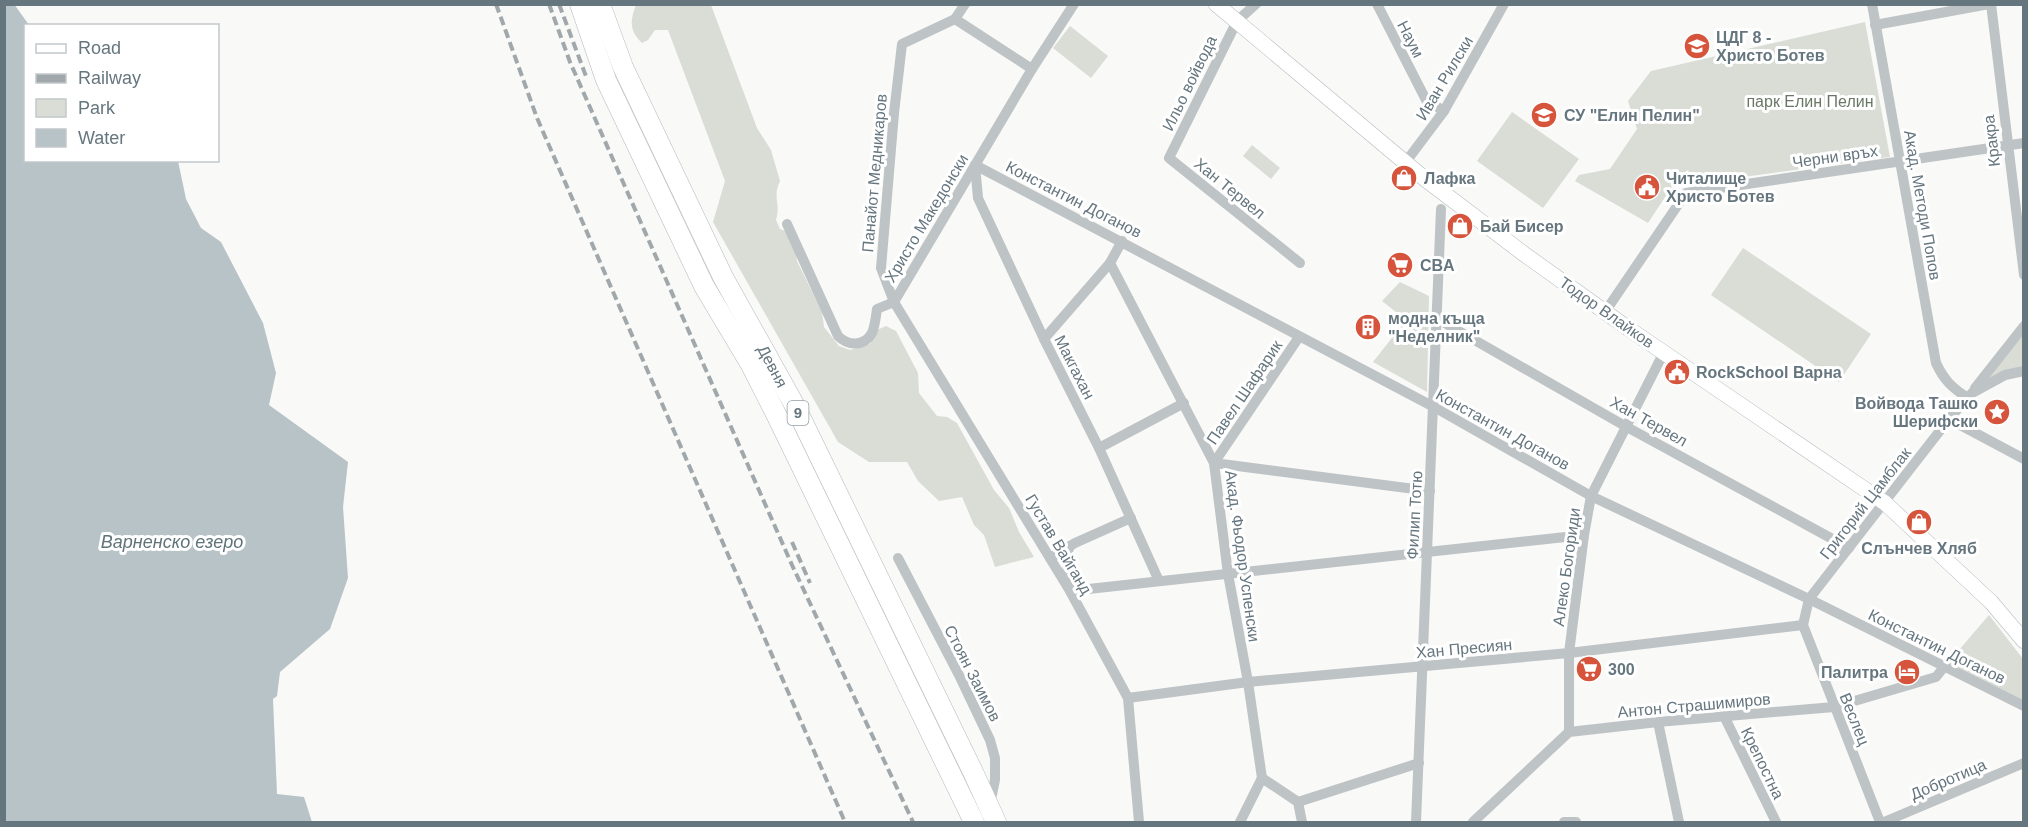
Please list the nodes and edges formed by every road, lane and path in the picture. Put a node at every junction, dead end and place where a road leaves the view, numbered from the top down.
1 (580, 4) edge
2 (600, 4) edge
3 (965, 4) edge
4 (1074, 4) edge
5 (1216, 4) edge
6 (1256, 4) edge
7 (1377, 4) edge
8 (1504, 4) edge
9 (1872, 4) edge
10 (1990, 4) edge
11 (955, 19) junction
12 (1237, 21) junction
13 (1875, 25) junction
14 (1032, 69) junction
15 (1444, 111) junction
16 (2024, 143) edge
17 (2007, 146) junction
18 (1169, 158) joint
19 (1900, 162) junction
20 (1405, 163) junction
21 (975, 165) junction
22 (1442, 209) dead end
23 (787, 224) dead end
24 (1122, 241) junction
25 (1110, 263) junction
26 (1300, 263) dead end
27 (2024, 275) edge
28 (894, 302) junction
29 (1605, 312) junction
30 (1436, 318) junction
31 (2024, 326) edge
32 (1299, 337) junction
33 (1044, 339) junction
34 (1664, 352) junction
35 (2024, 371) edge
36 (1970, 396) junction
37 (1184, 403) junction
38 (1434, 407) junction
39 (1949, 419) junction
40 (1625, 426) junction
41 (1099, 448) junction
42 (2024, 459) edge
43 (1214, 463) junction
44 (1430, 491) junction
45 (1591, 496) junction
46 (1885, 502) junction
47 (1131, 518) junction
48 (1584, 535) junction
49 (1070, 546) junction
50 (1849, 548) junction
51 (1426, 552) junction
52 (898, 558) dead end
53 (1050, 558) junction
54 (1228, 574) junction
55 (1159, 581) junction
56 (1070, 591) junction
57 (1809, 599) junction
58 (1803, 625) junction
59 (2024, 641) edge
60 (1569, 653) junction
61 (1424, 667) junction
62 (1944, 667) junction
63 (1248, 682) junction
64 (1128, 698) junction
65 (2024, 706) edge
66 (1834, 707) junction
67 (1724, 716) junction
68 (1658, 722) junction
69 (1569, 732) junction
70 (1419, 763) junction
71 (2024, 763) edge
72 (1262, 778) junction
73 (1298, 802) junction
74 (992, 815) edge
75 (974, 822) edge
76 (1139, 822) edge
77 (1240, 822) edge
78 (1302, 822) edge
79 (1416, 822) edge
80 (1473, 822) edge
81 (1564, 822) edge
82 (1576, 822) edge
83 (1679, 822) edge
84 (1776, 822) edge
85 (1882, 822) edge

1 - 75 highway, Девня / 9
2 - 74 highway, Девня / 9
3 - 11 street
4 - 14 street, Христо Македонски
5 - 12 street, Тодор Влайков
6 - 12 street
7 - 15 street, Наум
8 - 15 street, Иван Рилски
9 - 13 street, Акад. Методи Попов
10 - 13 street
10 - 17 street, Кракра
11 - 14 street
11 - 28 street, Панайот Медникаров
12 - 18 street, Ильо войвода
12 - 20 street, Тодор Влайков
13 - 19 street, Акад. Методи Попов
14 - 21 street, Христо Македонски
15 - 20 street, Иван Рилски
16 - 17 street, Черни връх
17 - 19 street, Черни връх
17 - 27 street, Кракра
18 - 26 street, Хан Тервел
19 - 29 street, Черни връх
19 - 36 street, Акад. Методи Попов
20 - 29 street, Тодор Влайков
21 - 24 street, Константин Доганов
21 - 28 street, Христо Македонски
21 - 33 street, Макгахан
22 - 30 street, Филип Тотю
23 - 28 street, Христо Македонски
24 - 25 street
24 - 32 street, Константин Доганов
25 - 33 street
25 - 37 street, Акад. Фьодор Успенски
28 - 53 street, Густав Вайганд
29 - 34 street, Тодор Влайков
30 - 38 street, Филип Тотю
30 - 40 street, Хан Тервел
31 - 36 street
32 - 38 street, Константин Доганов
32 - 43 street, Павел Шафарик
33 - 41 street, Макгахан
34 - 40 street, Алеко Богориди
34 - 46 street, Тодор Влайков
35 - 36 street, Григорий Цамблак
36 - 39 street, Григорий Цамблак
37 - 41 street
37 - 43 street, Акад. Фьодор Успенски
38 - 44 street, Филип Тотю
38 - 45 street, Константин Доганов
39 - 42 street
39 - 46 street, Григорий Цамблак
40 - 45 street, Алеко Богориди
40 - 50 street, Хан Тервел
41 - 47 street, Макгахан
43 - 44 street
43 - 54 street, Акад. Фьодор Успенски
44 - 51 street, Филип Тотю
45 - 48 street, Алеко Богориди
45 - 57 street, Константин Доганов
46 - 50 street, Григорий Цамблак
46 - 59 street, Тодор Влайков
47 - 49 street
47 - 55 street, Макгахан
48 - 51 street
48 - 60 street, Алеко Богориди
49 - 53 street
49 - 56 street
50 - 57 street, Григорий Цамблак
51 - 54 street
51 - 61 street, Филип Тотю
52 - 74 street, Стоян Заимов
53 - 56 street, Густав Вайганд
54 - 55 street
54 - 63 street, Акад. Фьодор Успенски
55 - 56 street
56 - 64 street, Густав Вайганд
57 - 58 street, Григорий Цамблак
57 - 62 street, Константин Доганов
58 - 60 street, Хан Пресиян
58 - 66 street, Веслец
60 - 61 street, Хан Пресиян
60 - 69 street, Алеко Богориди
61 - 63 street, Хан Пресиян
61 - 70 street, Филип Тотю
62 - 65 street, Константин Доганов
62 - 66 street, Антон Страшимиров
63 - 64 street, Хан Пресиян
63 - 72 street, Акад. Фьодор Успенски
64 - 76 street, Густав Вайганд
66 - 67 street, Антон Страшимиров
66 - 85 street, Веслец
67 - 68 street, Антон Страшимиров
67 - 84 street, Крепостна
68 - 69 street, Антон Страшимиров
68 - 83 street
69 - 80 street
70 - 73 street
70 - 79 street, Филип Тотю
71 - 85 street, Добротица
72 - 73 street
72 - 77 street
73 - 78 street
81 - 82 street

